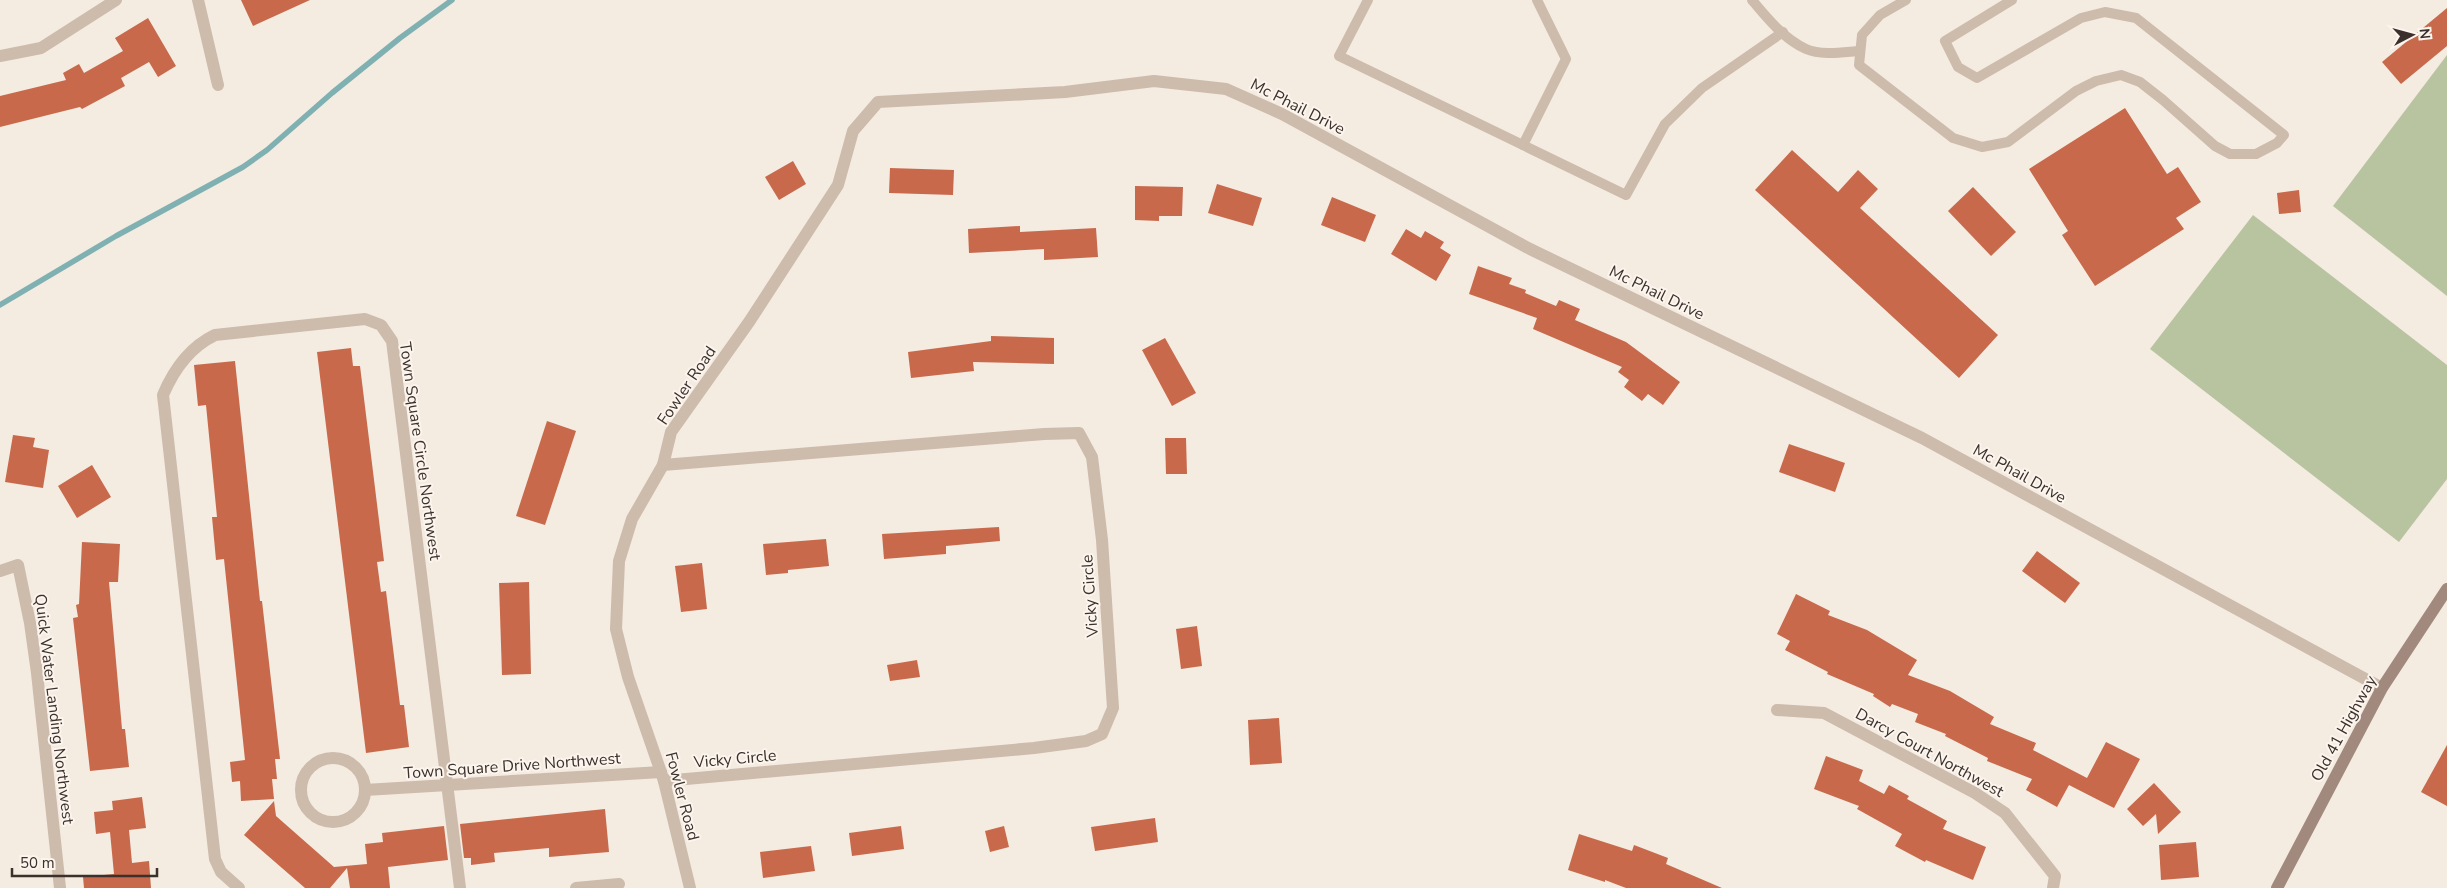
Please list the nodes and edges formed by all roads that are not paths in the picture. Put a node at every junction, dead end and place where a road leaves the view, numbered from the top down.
1 (116, 0) edge
2 (198, 0) edge
3 (1368, 0) edge
4 (1537, 0) edge
5 (1752, 0) edge
6 (1906, 0) edge
7 (2012, 0) edge
8 (1783, 32) junction
9 (1860, 51) junction
10 (0, 56) edge
11 (218, 85) dead end
12 (878, 102) joint
13 (1523, 145) junction
14 (663, 465) junction
15 (0, 571) edge
16 (2447, 589) edge
17 (2382, 688) junction
18 (1777, 710) dead end
19 (662, 776) junction
20 (447, 785) junction
21 (365, 790) junction
22 (619, 884) dead end
23 (60, 888) edge
24 (240, 888) edge
25 (460, 888) edge
26 (576, 888) edge
27 (690, 888) edge
28 (2053, 888) edge
29 (2277, 888) edge

1 - 10 street
2 - 11 street
3 - 13 lane
4 - 13 lane
5 - 8 lane
6 - 9 lane
7 - 9 lane
8 - 9 lane
8 - 13 lane
12 - 14 street, Fowler Road
12 - 17 street, Mc Phail Drive
14 - 19 street, Fowler Road
14 - 19 street, Vicky Circle
15 - 23 street, Quick Water Landing Northwest
16 - 17 main road, Old 41 Highway
17 - 29 main road, Old 41 Highway
18 - 28 street, Darcy Court Northwest
19 - 20 street, Town Square Drive Northwest
19 - 27 street, Fowler Road
20 - 21 street, Town Square Drive Northwest
20 - 24 street, Town Square Circle Northwest
20 - 25 street, Town Square Circle Northwest
21 - 21 street
22 - 26 street

